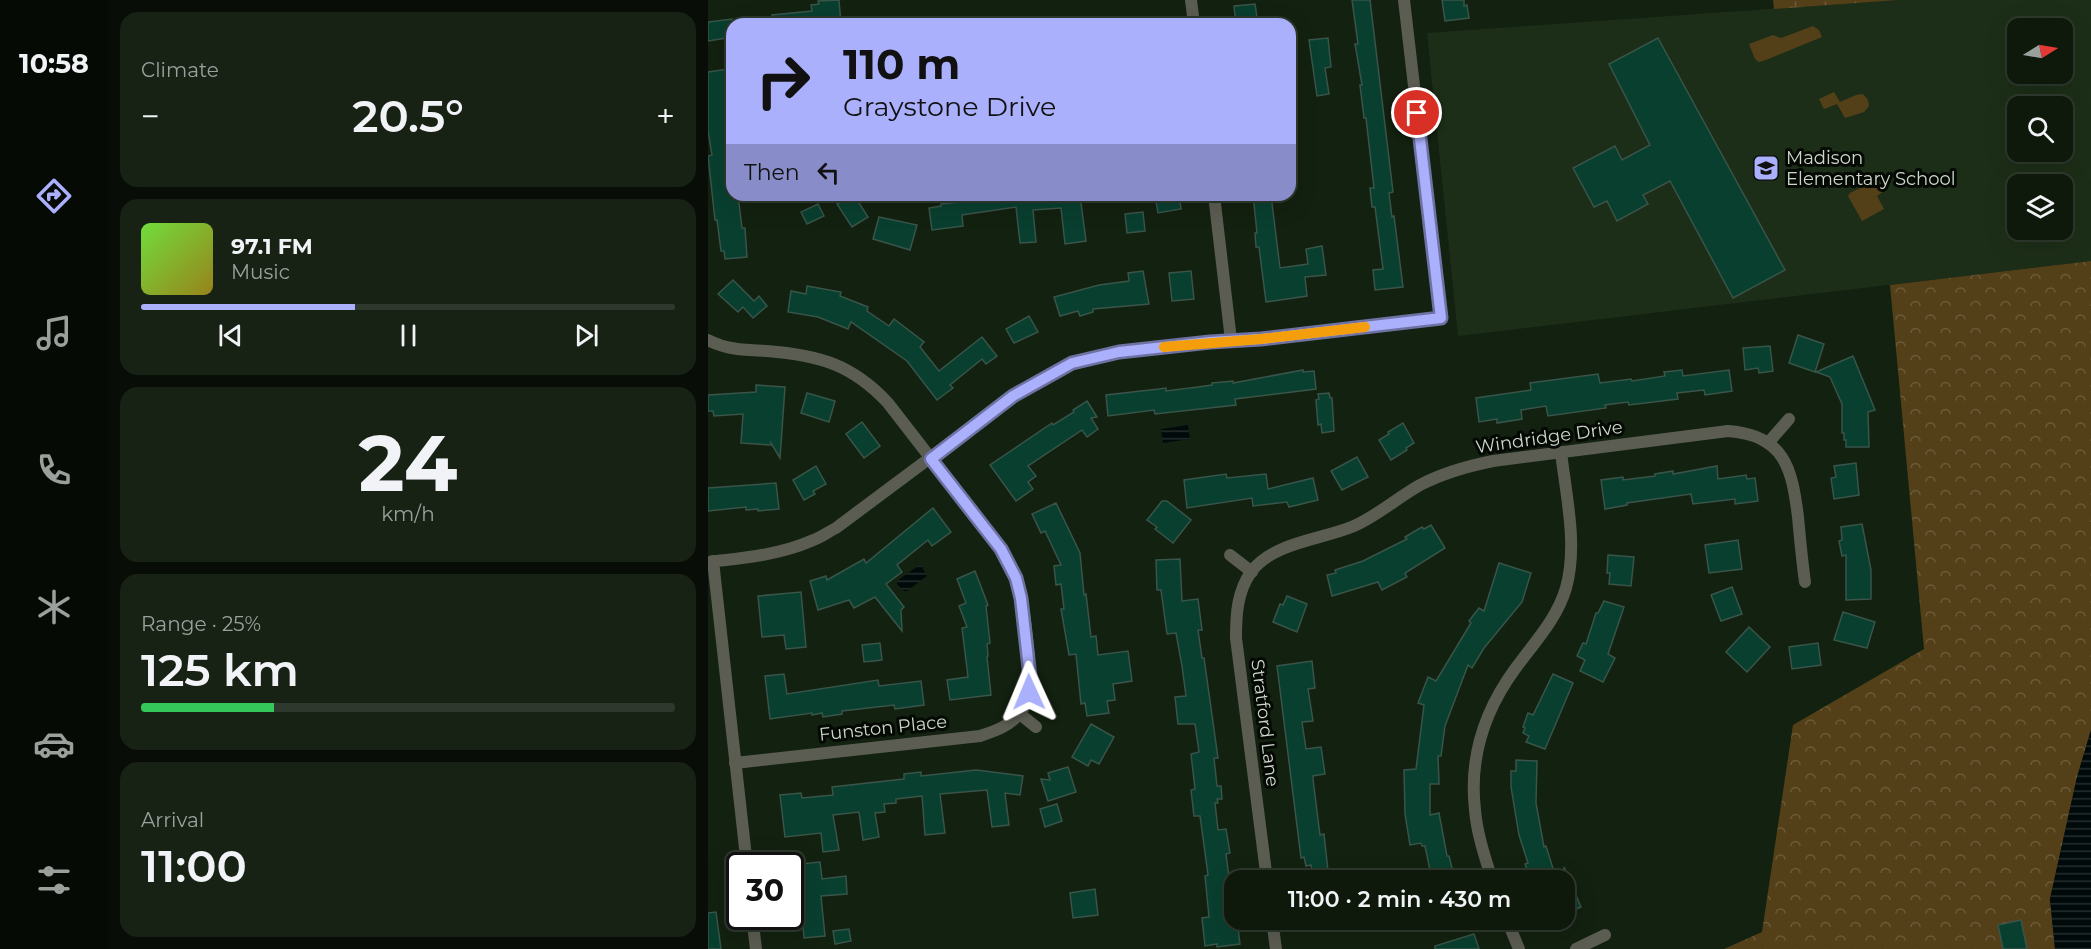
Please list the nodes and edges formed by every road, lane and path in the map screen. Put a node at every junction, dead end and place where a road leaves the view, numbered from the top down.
1 (1191, 0) edge
2 (1404, 0) edge
3 (1193, 18) edge
4 (1215, 201) edge
5 (708, 340) edge
6 (1232, 340) junction
7 (1789, 419) dead end
8 (1768, 443) junction
9 (1562, 452) junction
10 (931, 459) junction
11 (1230, 555) dead end
12 (711, 561) edge
13 (1252, 572) junction
14 (1805, 582) dead end
15 (1022, 710) junction
16 (1036, 727) dead end
17 (735, 763) junction
18 (745, 852) edge
19 (1266, 870) edge
20 (1490, 870) edge
21 (754, 930) edge
22 (1273, 930) edge
23 (1511, 930) edge
24 (1605, 935) dead end
25 (756, 949) edge
26 (1276, 949) edge
27 (1519, 949) edge
28 (1576, 949) edge

1 - 3 street
2 - 6 street
4 - 6 street
5 - 10 street
6 - 10 street
7 - 8 street
8 - 9 street, Windridge Drive
8 - 14 street
9 - 13 street, Windridge Drive
9 - 20 street
10 - 12 street
10 - 15 street
11 - 13 street
12 - 17 street
13 - 19 street, Stratford Lane
15 - 16 street
15 - 17 street, Funston Place
17 - 18 street
21 - 25 street
22 - 26 street
23 - 27 street
24 - 28 street

